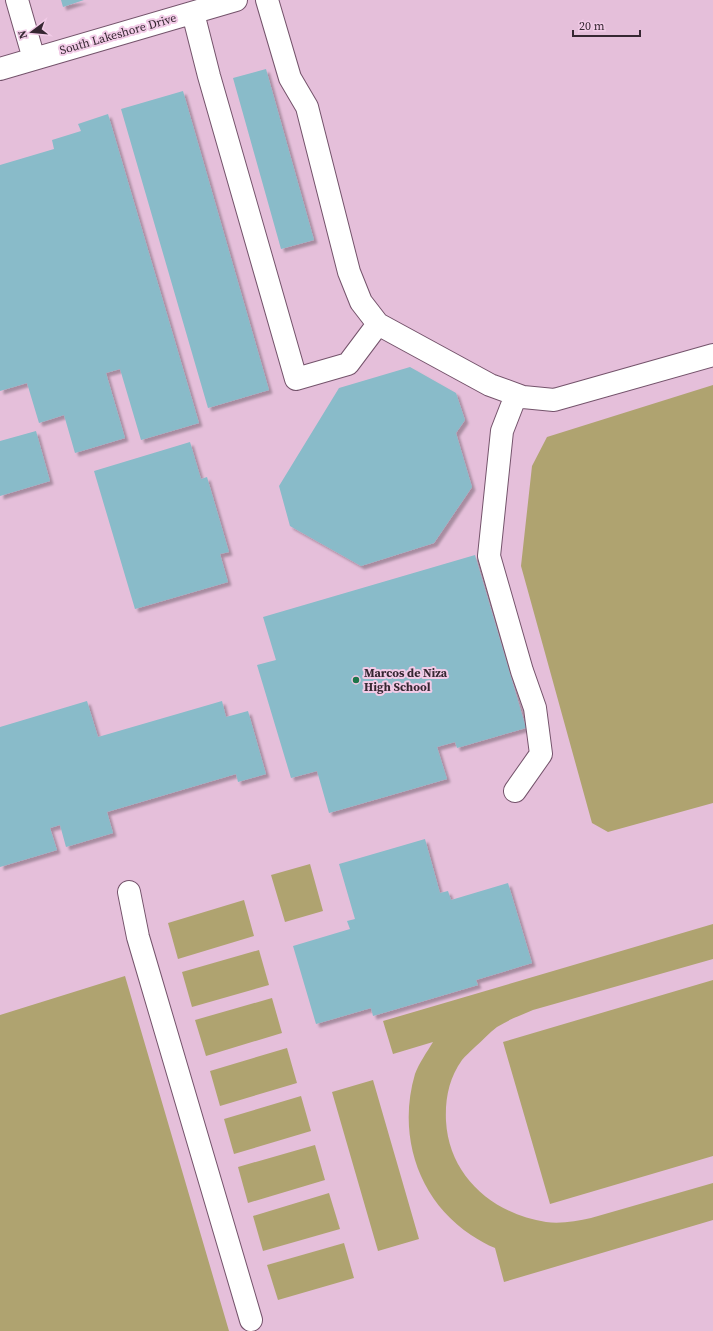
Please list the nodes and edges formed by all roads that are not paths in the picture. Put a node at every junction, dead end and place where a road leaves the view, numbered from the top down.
1 (17, 0) edge
2 (236, 0) edge
3 (267, 0) edge
4 (182, 10) edge
5 (34, 59) junction
6 (0, 69) edge
7 (378, 324) junction
8 (713, 355) edge
9 (516, 395) junction
10 (515, 791) dead end
11 (129, 892) dead end
12 (251, 1320) dead end

1 - 5 street
2 - 4 street, South Lakeshore Drive
3 - 7 street
4 - 5 street, South Lakeshore Drive
4 - 7 street
5 - 6 street, South Lakeshore Drive
7 - 9 street
8 - 9 street
9 - 10 street
11 - 12 street

